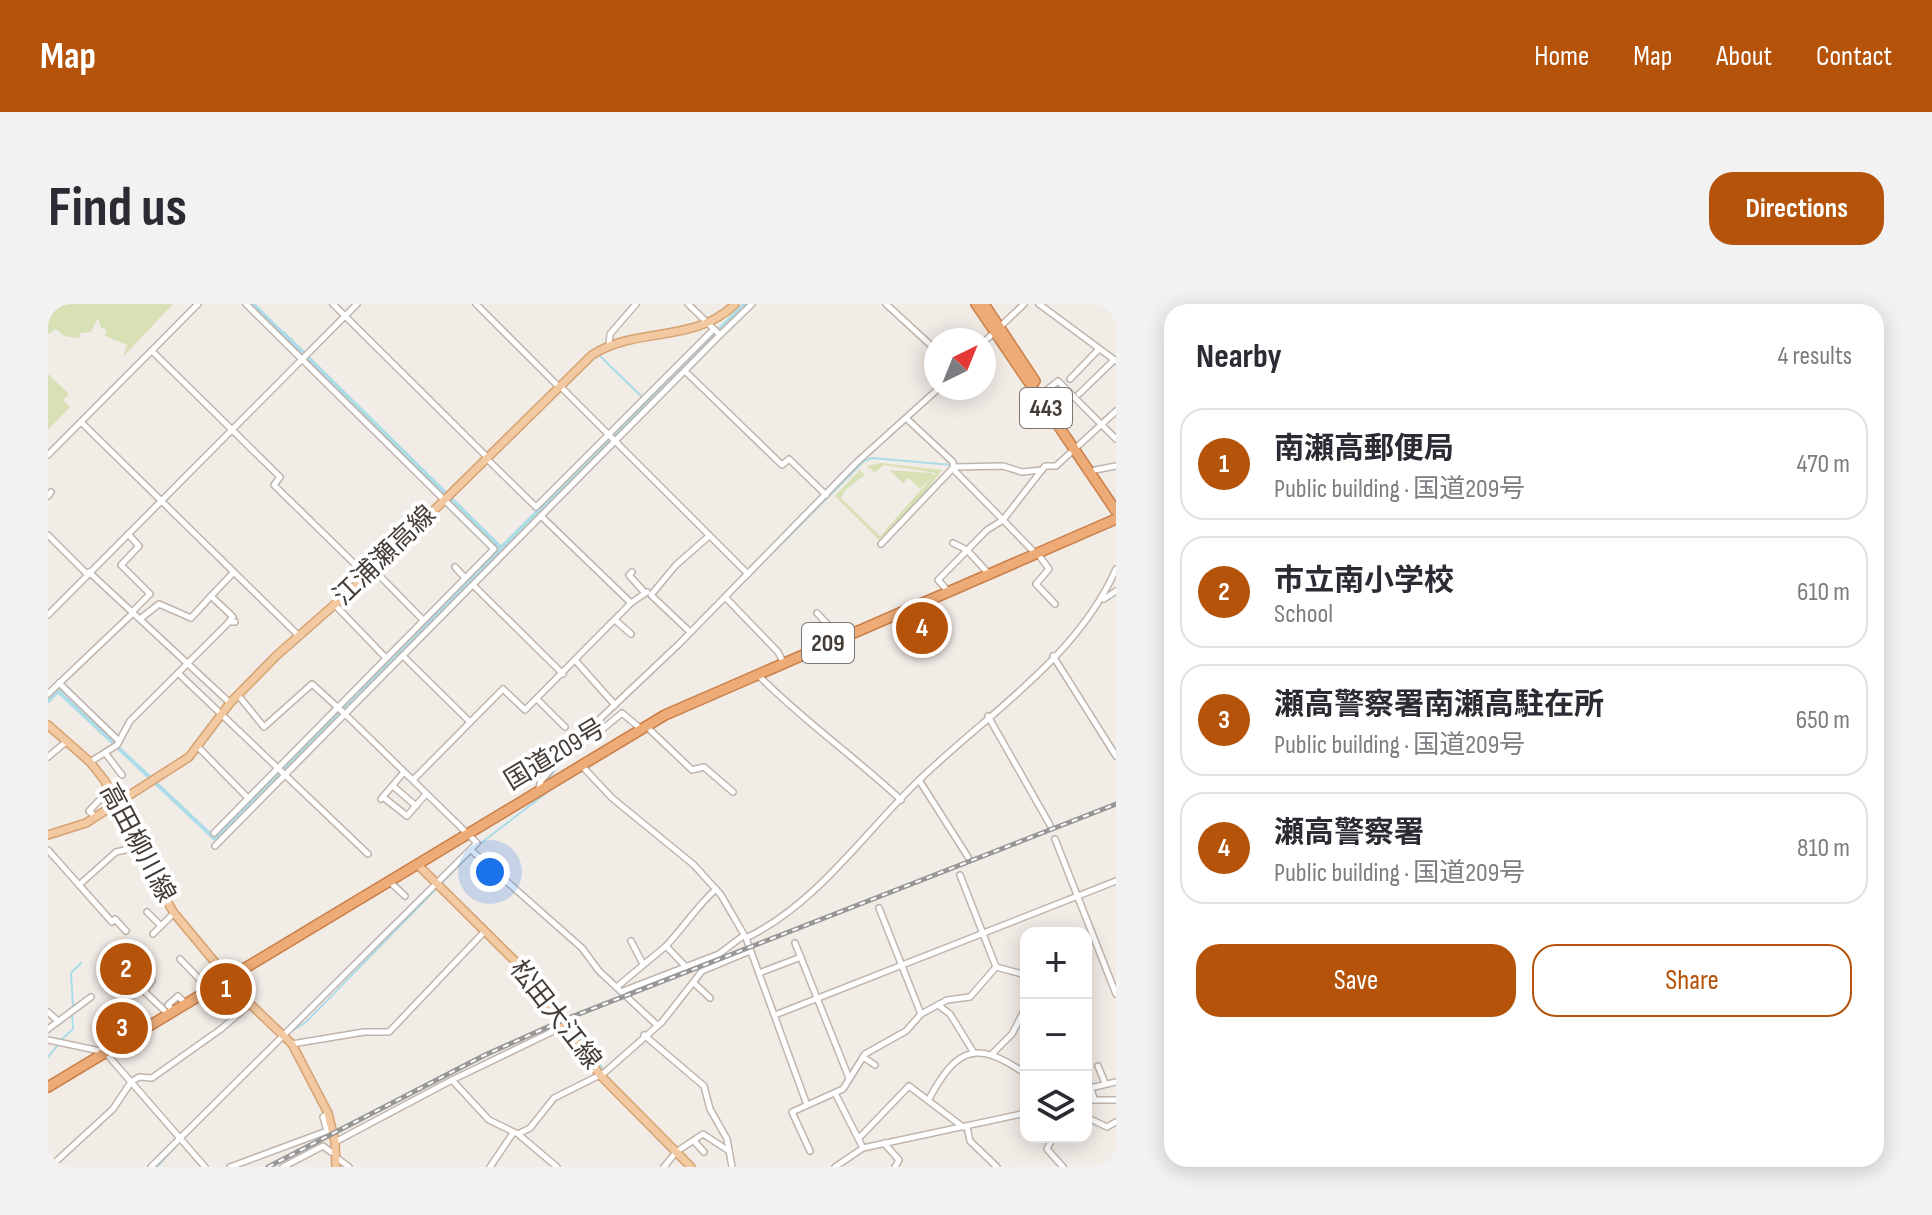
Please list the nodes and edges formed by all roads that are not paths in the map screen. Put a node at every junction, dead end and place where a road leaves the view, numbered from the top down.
1 (198, 304) edge
2 (246, 304) edge
3 (333, 304) edge
4 (357, 304) edge
5 (476, 304) edge
6 (636, 304) edge
7 (688, 304) edge
8 (735, 304) edge
9 (752, 304) edge
10 (886, 304) edge
11 (976, 304) edge
12 (984, 304) edge
13 (1024, 304) edge
14 (1039, 304) edge
15 (345, 316) junction
16 (997, 329) junction
17 (715, 330) junction
18 (924, 339) edge
19 (609, 345) junction
20 (1099, 349) junction
21 (152, 351) junction
22 (305, 357) junction
23 (1115, 361) edge
24 (685, 371) junction
25 (1070, 379) dead end
26 (559, 386) junction
27 (1043, 393) junction
28 (1079, 394) dead end
29 (927, 400) edge
30 (1116, 411) edge
31 (908, 420) junction
32 (81, 422) junction
33 (1101, 423) junction
34 (232, 430) junction
35 (612, 438) junction
36 (1116, 439) edge
37 (1077, 448) junction
38 (48, 455) edge
39 (486, 457) junction
40 (953, 465) junction
41 (1116, 466) edge
42 (1042, 470) junction
43 (1095, 470) junction
44 (826, 495) junction
45 (447, 497) junction
46 (161, 500) junction
47 (1116, 503) edge
48 (1116, 511) edge
49 (541, 516) junction
50 (1116, 519) edge
51 (1003, 520) junction
52 (128, 534) junction
53 (48, 535) edge
54 (709, 536) junction
55 (953, 543) dead end
56 (881, 544) dead end
57 (967, 550) junction
58 (1036, 554) junction
59 (455, 567) dead end
60 (1116, 569) edge
61 (234, 572) junction
62 (632, 572) dead end
63 (88, 573) junction
64 (370, 573) junction
65 (748, 574) junction
66 (989, 574) junction
67 (465, 578) junction
68 (1111, 581) junction
69 (473, 585) junction
70 (1116, 590) edge
71 (949, 591) junction
72 (648, 594) junction
73 (211, 596) junction
74 (725, 597) junction
75 (1103, 600) junction
76 (447, 603) junction
77 (631, 603) junction
78 (1055, 604) dead end
79 (335, 605) junction
80 (132, 613) junction
81 (817, 613) dead end
82 (48, 615) edge
83 (140, 618) junction
84 (423, 620) junction
85 (615, 620) junction
86 (690, 632) junction
87 (631, 634) dead end
88 (298, 635) junction
89 (840, 638) junction
90 (403, 656) junction
91 (1053, 656) junction
92 (386, 658) junction
93 (575, 660) junction
94 (189, 662) junction
95 (783, 662) junction
96 (178, 673) junction
97 (563, 674) junction
98 (756, 674) junction
99 (59, 683) junction
100 (48, 694) edge
101 (238, 695) junction
102 (537, 699) junction
103 (230, 703) junction
104 (339, 706) junction
105 (615, 706) junction
106 (622, 713) junction
107 (222, 714) junction
108 (345, 714) junction
109 (988, 716) junction
110 (470, 722) junction
111 (48, 725) edge
112 (565, 727) dead end
113 (643, 727) junction
114 (593, 737) dead end
115 (120, 740) junction
116 (64, 744) junction
117 (198, 747) junction
118 (108, 753) junction
119 (1116, 755) edge
120 (48, 756) edge
121 (90, 762) junction
122 (582, 765) junction
123 (278, 767) junction
124 (404, 772) junction
125 (122, 775) dead end
126 (285, 775) junction
127 (413, 780) junction
128 (919, 780) junction
129 (393, 786) junction
130 (543, 788) junction
131 (110, 789) junction
132 (733, 792) dead end
133 (426, 794) junction
134 (248, 798) junction
135 (901, 800) junction
136 (117, 804) junction
137 (416, 806) junction
138 (96, 817) junction
139 (1050, 825) dead end
140 (214, 833) dead end
141 (467, 833) junction
142 (48, 835) edge
143 (131, 839) junction
144 (1055, 839) dead end
145 (215, 846) dead end
146 (48, 850) edge
147 (472, 851) junction
148 (368, 854) dead end
149 (968, 857) dead end
150 (418, 865) junction
151 (960, 875) dead end
152 (1116, 881) edge
153 (390, 882) junction
154 (438, 884) junction
155 (79, 885) junction
156 (716, 889) junction
157 (405, 896) dead end
158 (1077, 896) junction
159 (879, 908) dead end
160 (147, 912) dead end
161 (174, 913) junction
162 (161, 926) junction
163 (126, 931) dead end
164 (485, 931) junction
165 (982, 933) junction
166 (153, 934) dead end
167 (744, 937) junction
168 (631, 941) dead end
169 (795, 943) dead end
170 (666, 946) junction
171 (750, 951) junction
172 (801, 957) junction
173 (180, 959) dead end
174 (643, 964) junction
175 (901, 964) junction
176 (686, 967) junction
177 (996, 967) junction
178 (759, 973) junction
179 (1020, 973) edge
180 (228, 978) junction
181 (152, 981) dead end
182 (694, 983) junction
183 (620, 988) junction
184 (205, 992) junction
185 (1116, 994) edge
186 (818, 996) junction
187 (91, 997) dead end
188 (710, 998) dead end
189 (250, 1004) junction
190 (938, 1005) junction
191 (48, 1012) edge
192 (170, 1012) junction
193 (921, 1014) junction
194 (775, 1015) junction
195 (1020, 1019) edge
196 (58, 1021) junction
197 (657, 1025) junction
198 (564, 1026) junction
199 (48, 1029) edge
200 (644, 1035) junction
201 (286, 1038) junction
202 (48, 1040) edge
203 (105, 1052) junction
204 (974, 1053) junction
205 (993, 1053) junction
206 (863, 1057) junction
207 (875, 1065) dead end
208 (1098, 1066) dead end
209 (1021, 1071) edge
210 (600, 1075) junction
211 (849, 1078) junction
212 (452, 1080) junction
213 (131, 1082) junction
214 (1116, 1082) edge
215 (1105, 1083) junction
216 (48, 1087) edge
217 (1092, 1087) edge
218 (835, 1093) junction
219 (1092, 1093) edge
220 (1094, 1098) joint
221 (929, 1099) junction
222 (1116, 1100) edge
223 (807, 1105) junction
224 (328, 1113) junction
225 (1020, 1114) edge
226 (1092, 1120) edge
227 (1116, 1122) edge
228 (966, 1127) junction
229 (516, 1133) junction
230 (859, 1138) junction
231 (181, 1140) junction
232 (694, 1141) junction
233 (884, 1143) junction
234 (1050, 1143) edge
235 (863, 1148) junction
236 (336, 1150) junction
237 (729, 1151) junction
238 (810, 1151) dead end
239 (676, 1152) junction
240 (704, 1152) dead end
241 (50, 1167) edge
242 (151, 1167) edge
243 (205, 1167) edge
244 (230, 1167) edge
245 (283, 1167) edge
246 (336, 1167) edge
247 (349, 1167) edge
248 (490, 1167) edge
249 (557, 1167) edge
250 (664, 1167) edge
251 (691, 1167) edge
252 (732, 1167) edge
253 (835, 1167) edge
254 (895, 1167) edge
255 (997, 1167) edge
256 (1063, 1167) edge

1 - 21 street
2 - 22 street
3 - 15 street
4 - 15 street
5 - 26 street
6 - 19 street
7 - 17 street
8 - 17 main road, 江浦瀬高線
9 - 17 street
10 - 18 street
11 - 16 highway, 443
12 - 16 highway, 443
13 - 16 street
14 - 20 street
15 - 22 street
15 - 39 street
16 - 27 highway, 443
16 - 37 highway, 443
17 - 19 main road, 江浦瀬高線
17 - 24 street
17 - 35 street
19 - 26 main road, 江浦瀬高線
20 - 23 street
20 - 25 street
21 - 32 street
21 - 34 street
22 - 34 street
22 - 45 street
23 - 28 street
24 - 35 street
24 - 44 street
26 - 35 street
26 - 39 main road, 江浦瀬高線
27 - 33 street
27 - 37 highway, 443
29 - 31 street
30 - 33 street
31 - 40 street
31 - 44 street
32 - 38 street
32 - 46 street
33 - 36 street
33 - 37 street
34 - 46 street
34 - 64 street
35 - 39 street
35 - 49 street
35 - 54 street
37 - 42 street
37 - 43 highway, 443
37 - 48 highway, 443
39 - 45 main road, 江浦瀬高線
40 - 42 street
40 - 51 street
40 - 56 street
41 - 43 street
42 - 51 street
43 - 47 highway, 443
44 - 65 street
45 - 64 main road, 江浦瀬高線
45 - 67 street
46 - 52 street
46 - 61 street
49 - 69 street
49 - 77 street
50 - 58 highway, 国道209号 / 209
51 - 57 street
51 - 58 street
52 - 63 street
52 - 80 street
53 - 63 street
54 - 65 street
54 - 72 street
55 - 57 street
57 - 66 street
57 - 71 street
58 - 66 highway, 国道209号 / 209
58 - 78 street
59 - 67 street
60 - 68 street
61 - 73 street
61 - 88 street
62 - 72 street
63 - 80 street
63 - 82 street
64 - 79 main road, 江浦瀬高線
64 - 84 street
65 - 74 street
66 - 71 highway, 国道209号 / 209
67 - 76 street
68 - 70 street
68 - 75 street
69 - 76 street
69 - 97 street
70 - 75 street
71 - 89 highway, 国道209号 / 209
72 - 77 street
72 - 86 street
73 - 83 street
73 - 94 street
74 - 86 street
74 - 95 street
75 - 91 street
76 - 84 street
76 - 90 street
77 - 85 street
79 - 88 main road, 江浦瀬高線
79 - 92 street
80 - 83 street
80 - 99 street
81 - 89 street
83 - 94 street
84 - 92 street
85 - 87 street
85 - 93 street
86 - 105 street
88 - 101 main road, 江浦瀬高線
89 - 95 highway, 国道209号 / 209
90 - 108 street
90 - 110 street
91 - 109 street
91 - 119 street
92 - 104 street
93 - 97 street
93 - 105 street
94 - 96 street
94 - 103 street
95 - 98 highway, 国道209号 / 209
96 - 107 street
96 - 115 street
97 - 102 street
98 - 113 highway, 国道209号 / 209
98 - 135 street
99 - 100 street
99 - 115 street
101 - 103 main road, 江浦瀬高線
101 - 104 street
102 - 110 street
102 - 112 street
103 - 107 main road, 江浦瀬高線
104 - 108 street
104 - 123 street
105 - 106 street
105 - 130 street
106 - 113 street
106 - 114 street
107 - 117 main road, 江浦瀬高線
107 - 123 street
108 - 124 street
108 - 126 street
109 - 128 street
109 - 139 street
110 - 127 street
111 - 116 main road, 高田柳川線
113 - 122 highway, 国道209号 / 209
113 - 132 street
115 - 118 street
116 - 120 street
116 - 121 main road, 高田柳川線
117 - 134 street
117 - 136 main road, 江浦瀬高線
118 - 121 street
118 - 125 street
121 - 131 main road, 高田柳川線
122 - 130 highway, 国道209号 / 209
122 - 156 street
123 - 126 street
123 - 134 street
124 - 127 street
124 - 129 street
126 - 145 street
126 - 148 street
127 - 133 street
128 - 135 street
128 - 149 street
129 - 137 street
129 - 137 street
130 - 141 highway, 国道209号 / 209
131 - 136 main road, 高田柳川線
131 - 138 street
133 - 137 street
133 - 141 street
134 - 140 street
135 - 167 street
136 - 138 main road, 江浦瀬高線
136 - 143 main road, 高田柳川線
138 - 142 main road, 江浦瀬高線
141 - 147 street
141 - 150 highway, 国道209号 / 209
143 - 155 street
143 - 161 main road, 高田柳川線
144 - 158 street
146 - 155 street
147 - 154 street
147 - 183 street
150 - 153 highway, 国道209号 / 209
150 - 154 main road, 松田大江線
151 - 165 street
152 - 158 street
153 - 157 street
153 - 180 highway, 国道209号 / 209
154 - 164 main road, 松田大江線
154 - 201 street
155 - 163 street
156 - 167 street
156 - 170 street
158 - 165 street
158 - 185 street
159 - 175 street
160 - 162 street
161 - 162 street
161 - 180 main road, 高田柳川線
162 - 166 street
164 - 198 main road, 松田大江線
164 - 201 street
165 - 175 street
165 - 177 street
167 - 171 street
167 - 176 street
168 - 174 street
169 - 172 street
170 - 174 street
170 - 176 street
171 - 178 street
171 - 182 street
172 - 178 street
172 - 186 street
173 - 184 street
174 - 183 street
175 - 186 street
175 - 193 street
176 - 183 street
177 - 179 street
177 - 190 street
178 - 194 street
180 - 184 highway, 国道209号 / 209
180 - 189 main road, 高田柳川線
181 - 192 street
182 - 188 street
182 - 197 street
183 - 197 street
184 - 192 highway, 国道209号 / 209
186 - 194 street
186 - 211 street
187 - 196 street
189 - 201 main road, 高田柳川線
189 - 213 street
190 - 193 street
190 - 204 street
191 - 196 street
192 - 203 highway, 国道209号 / 209
193 - 206 street
194 - 223 street
195 - 205 street
196 - 199 street
197 - 200 street
198 - 210 main road, 松田大江線
198 - 212 street
200 - 210 street
200 - 237 street
201 - 224 main road, 高田柳川線
201 - 231 street
202 - 203 street
203 - 213 street
203 - 216 highway, 国道209号 / 209
204 - 205 street
204 - 221 street
205 - 209 street
206 - 207 street
206 - 211 street
208 - 215 street
210 - 229 street
210 - 239 main road, 松田大江線
211 - 218 street
212 - 229 street
212 - 236 street
213 - 231 street
213 - 241 street
214 - 215 street
215 - 217 street
218 - 223 street
218 - 230 street
219 - 220 street
220 - 222 street
221 - 228 street
221 - 230 street
223 - 238 street
224 - 236 main road, 高田柳川線
224 - 244 street
225 - 228 street
226 - 227 street
228 - 233 street
228 - 255 street
229 - 248 street
229 - 249 street
230 - 235 street
231 - 242 street
231 - 243 street
232 - 237 street
232 - 239 street
232 - 240 street
233 - 235 street
233 - 254 street
234 - 256 street
235 - 253 street
236 - 245 street
236 - 246 main road, 高田柳川線
236 - 247 street
237 - 252 street
239 - 250 street
239 - 251 main road, 松田大江線

